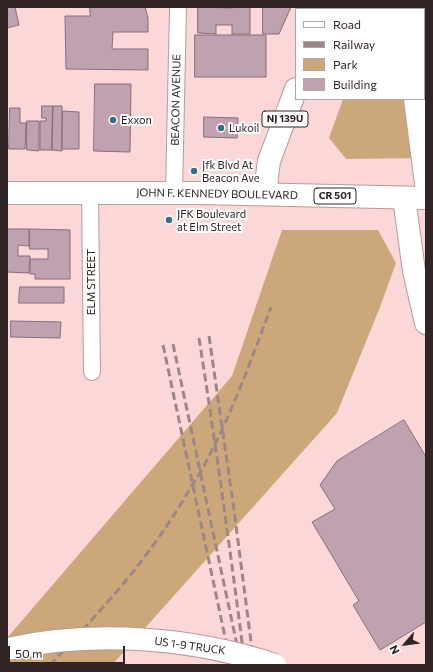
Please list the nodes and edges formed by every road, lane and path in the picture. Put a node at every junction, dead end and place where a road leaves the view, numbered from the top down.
1 (178, 7) edge
2 (426, 7) edge
3 (426, 31) edge
4 (295, 92) edge
5 (415, 100) edge
6 (7, 192) edge
7 (90, 193) junction
8 (174, 193) junction
9 (266, 194) junction
10 (417, 195) edge
11 (426, 323) edge
12 (92, 372) dead end
13 (7, 649) edge
14 (276, 665) edge

1 - 8 street, BEACON AVENUE
2 - 3 main road
4 - 9 main road, NJ 139U
5 - 10 main road
6 - 7 main road, JOHN F. KENNEDY BOULEVARD / CR 501
7 - 8 main road, JOHN F. KENNEDY BOULEVARD / CR 501
7 - 12 street, ELM STREET
8 - 9 main road, JOHN F. KENNEDY BOULEVARD / CR 501
9 - 10 main road, JOHN F. KENNEDY BOULEVARD / CR 501
10 - 11 main road
13 - 14 main road, US 1-9 TRUCK, bridge

